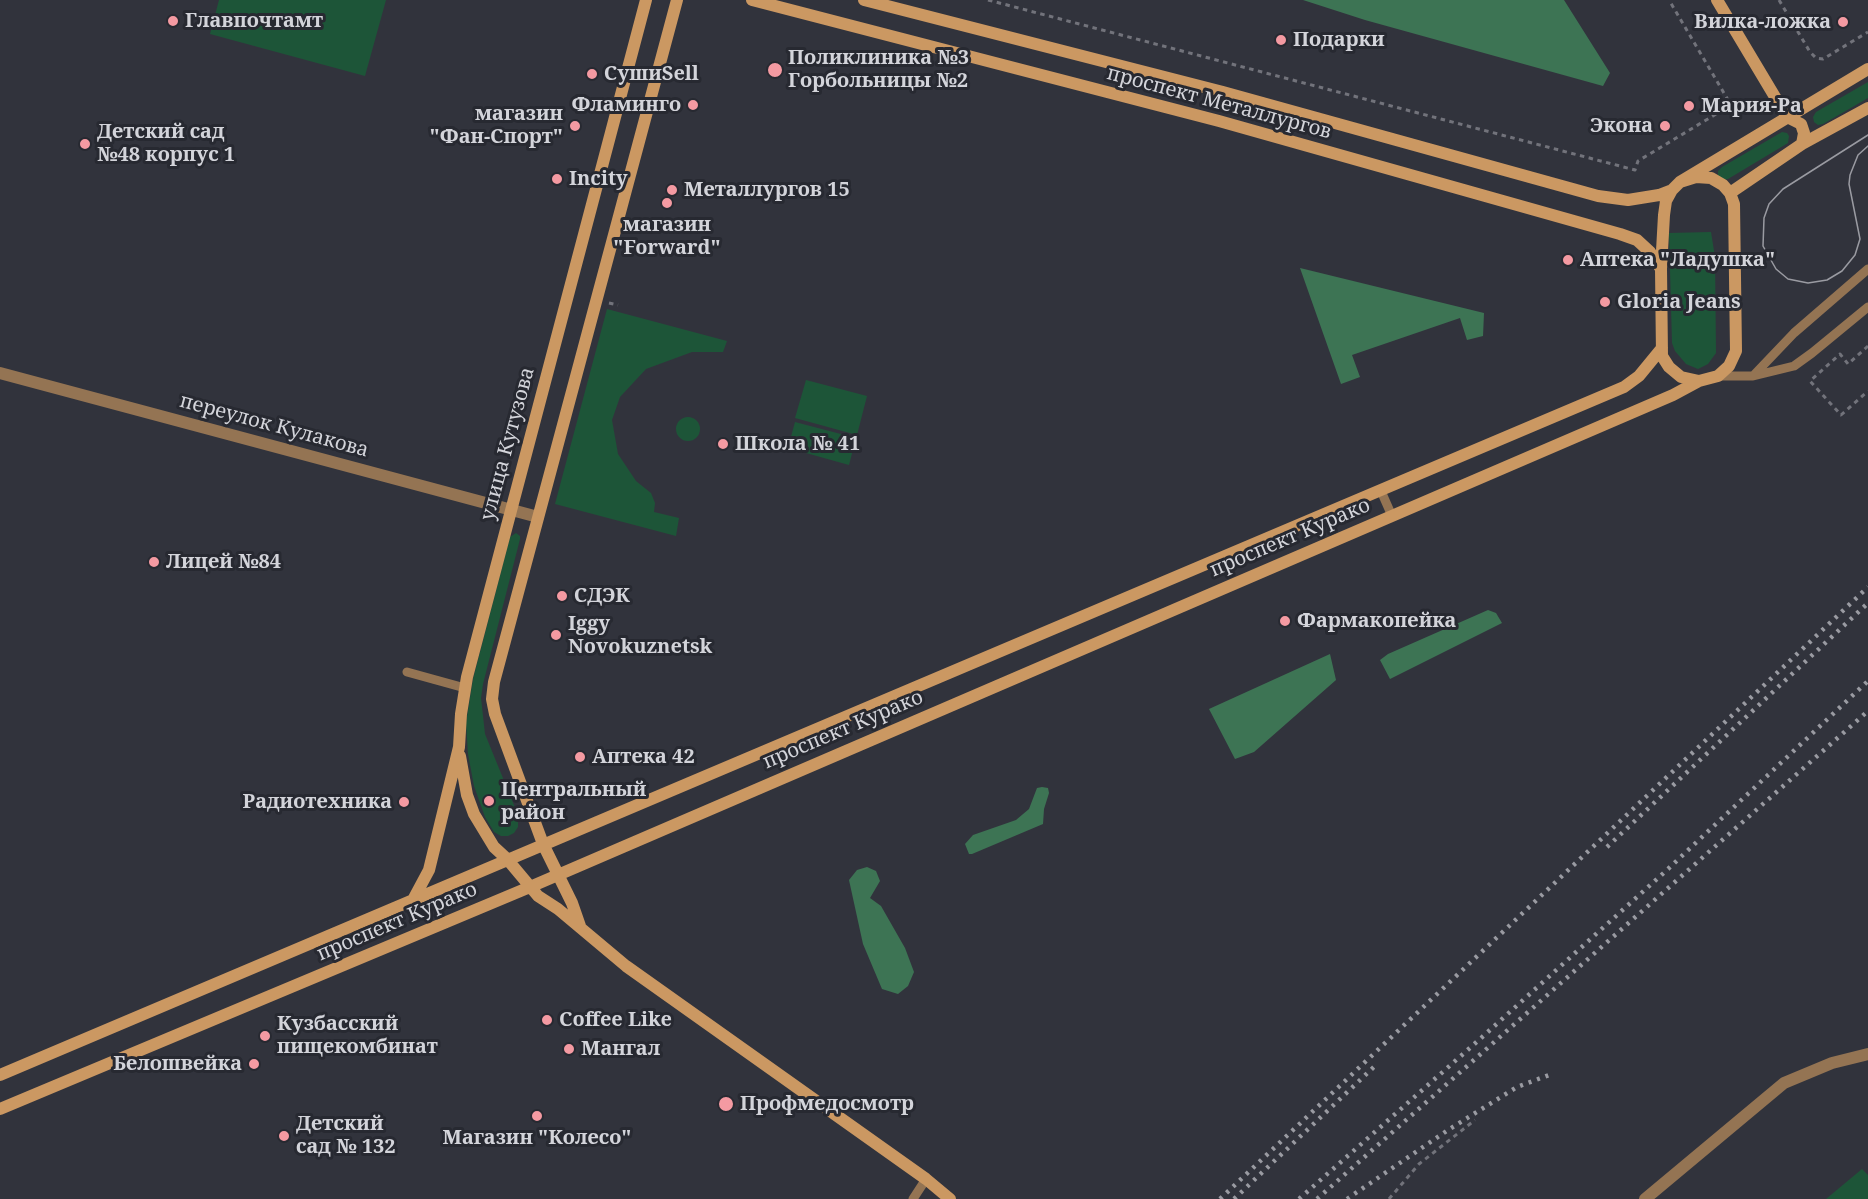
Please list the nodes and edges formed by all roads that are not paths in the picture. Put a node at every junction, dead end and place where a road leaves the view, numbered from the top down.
1 (646, 0) edge
2 (677, 0) edge
3 (752, 0) edge
4 (864, 0) edge
5 (1717, 0) edge
6 (1868, 69) edge
7 (1868, 108) edge
8 (1787, 117) junction
9 (1802, 144) junction
10 (1676, 186) junction
11 (1730, 193) junction
12 (1868, 269) edge
13 (1661, 270) junction
14 (1868, 307) edge
15 (1662, 348) junction
16 (0, 373) edge
17 (1718, 376) junction
18 (1753, 376) junction
19 (1699, 381) junction
20 (1381, 491) junction
21 (511, 510) junction
22 (1392, 516) junction
23 (538, 517) junction
24 (407, 672) dead end
25 (465, 688) junction
26 (459, 747) junction
27 (543, 843) junction
28 (507, 859) junction
29 (557, 875) junction
30 (530, 887) junction
31 (414, 898) junction
32 (580, 926) junction
33 (1868, 1054) edge
34 (0, 1075) edge
35 (0, 1109) edge
36 (926, 1179) junction
37 (913, 1199) edge
38 (950, 1199) edge
39 (1645, 1199) edge

1 - 21 main road, улица Кутузова
2 - 23 main road
3 - 13 main road, проспект Металлургов
4 - 10 main road, проспект Металлургов
5 - 8 main road
6 - 8 main road
7 - 9 main road
8 - 9 main road
8 - 10 main road
9 - 11 main road
10 - 11 main road
10 - 13 main road
11 - 17 main road
12 - 18 lane
13 - 15 main road
14 - 18 lane
15 - 19 main road
15 - 20 main road, проспект Курако
16 - 21 street, переулок Кулакова
17 - 18 lane
17 - 19 main road, проспект Курако
19 - 22 main road, проспект Курако
20 - 22 lane
20 - 27 main road, проспект Курако
21 - 23 street, переулок Кулакова
21 - 25 main road, улица Кутузова
22 - 29 main road, проспект Курако
23 - 27 main road
24 - 25 lane
25 - 26 main road, улица Кутузова
26 - 28 main road
26 - 31 main road, улица Кутузова
27 - 28 main road, проспект Курако
27 - 29 main road
28 - 30 main road
28 - 31 main road, проспект Курако
29 - 30 main road, проспект Курако
29 - 32 main road
30 - 32 main road
30 - 35 main road, проспект Курако
31 - 34 main road, проспект Курако
32 - 36 main road
33 - 39 street
36 - 37 lane
36 - 38 main road

